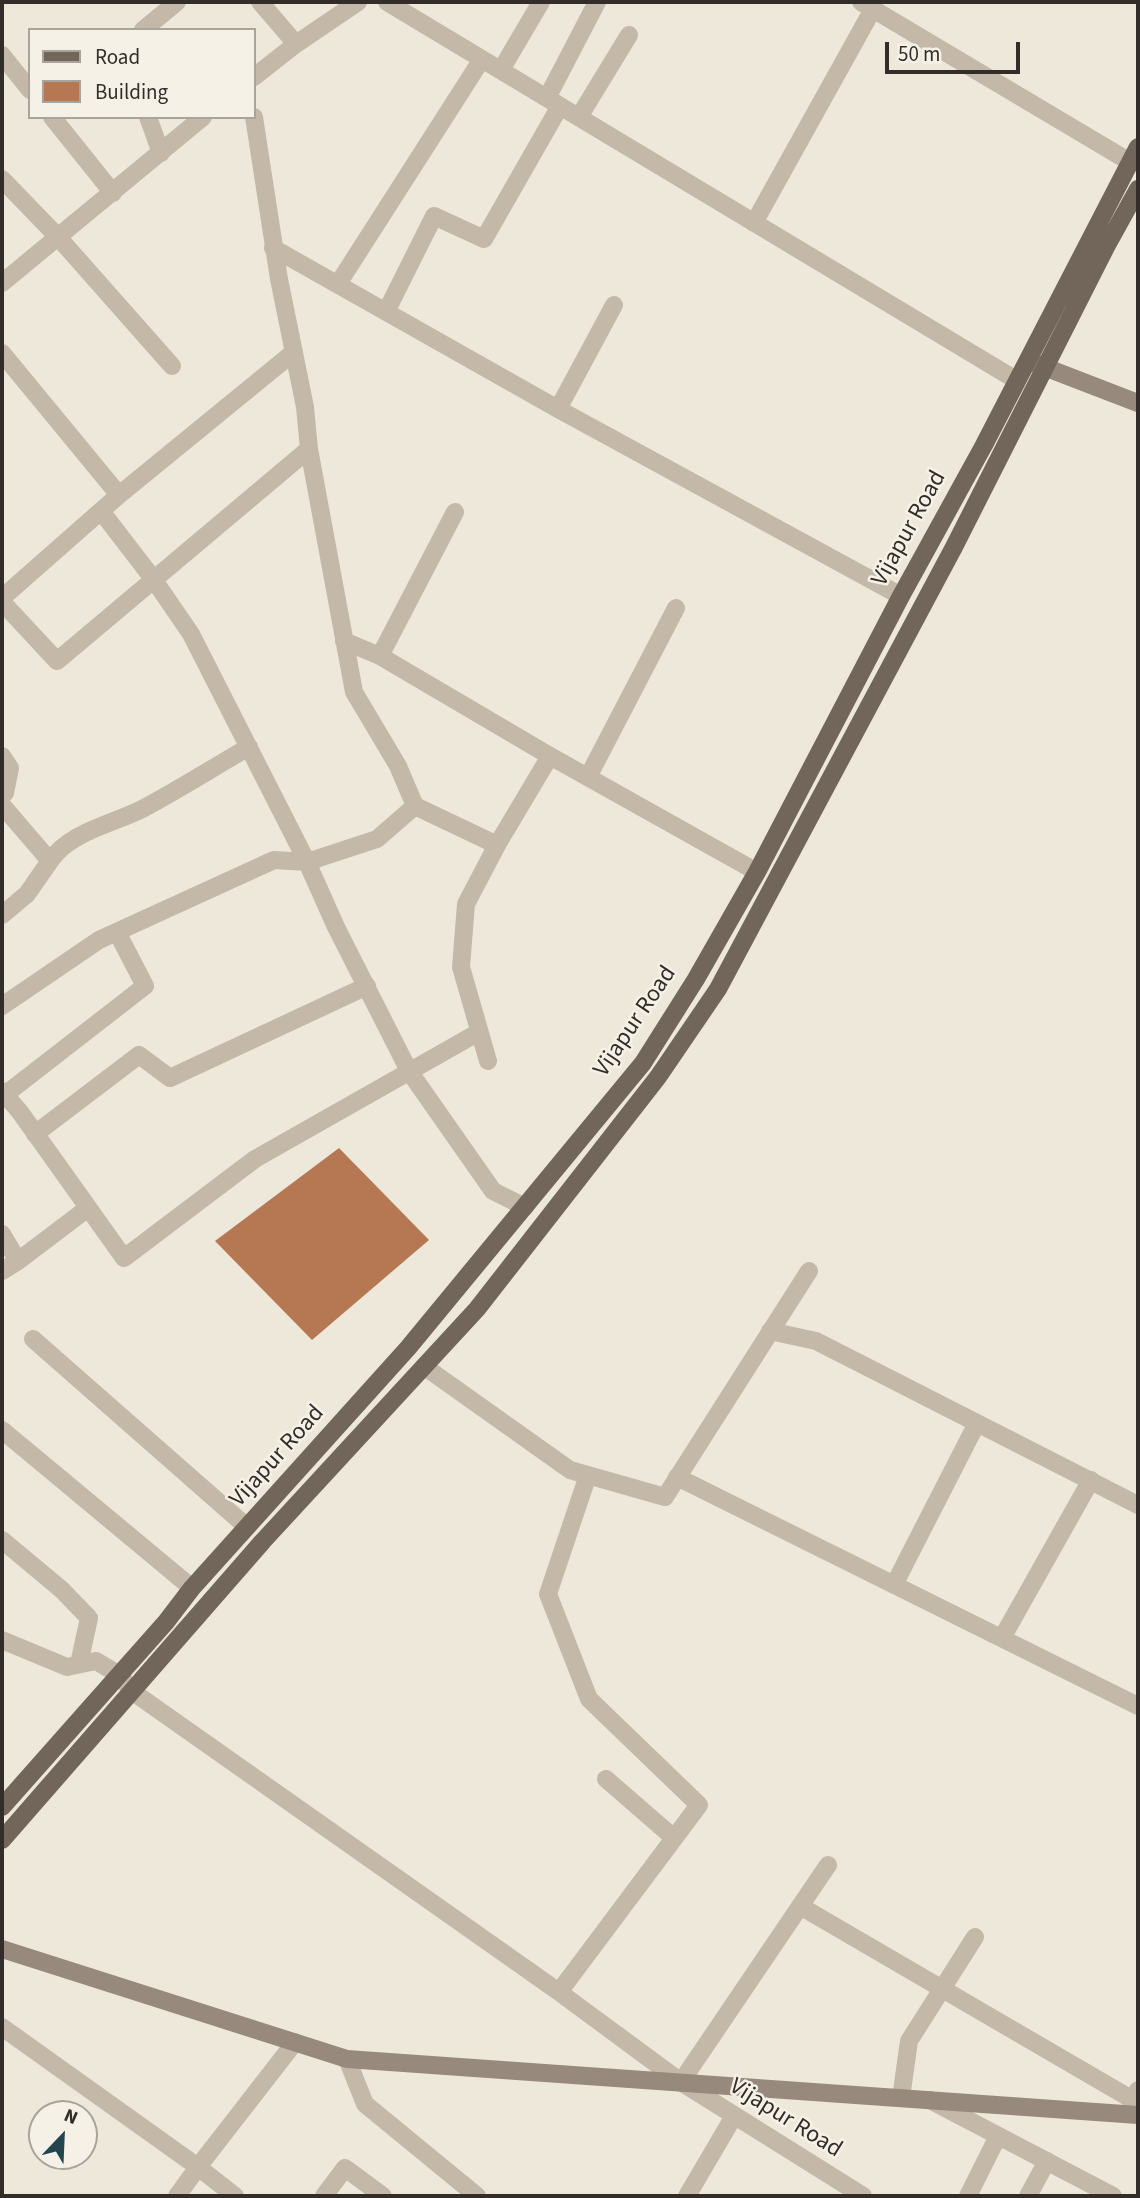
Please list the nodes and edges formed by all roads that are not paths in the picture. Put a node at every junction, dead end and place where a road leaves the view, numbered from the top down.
1 (260, 2) edge
2 (358, 2) edge
3 (387, 2) edge
4 (541, 2) edge
5 (597, 2) edge
6 (165, 5) edge
7 (867, 5) edge
8 (145, 28) edge
9 (629, 35) dead end
10 (296, 44) junction
11 (2, 55) edge
12 (482, 59) junction
13 (501, 70) junction
14 (256, 75) edge
15 (28, 88) edge
16 (554, 102) junction
17 (579, 117) junction
18 (54, 119) edge
19 (149, 119) edge
20 (201, 119) edge
21 (254, 119) edge
22 (161, 153) junction
23 (1134, 154) edge
24 (2, 179) edge
25 (1138, 189) edge
26 (113, 192) junction
27 (754, 223) junction
28 (58, 237) junction
29 (274, 248) junction
30 (2, 283) edge
31 (338, 284) junction
32 (614, 305) dead end
33 (386, 313) junction
34 (294, 352) junction
35 (2, 353) edge
36 (1027, 360) junction
37 (172, 366) dead end
38 (1045, 367) junction
39 (1016, 380) junction
40 (1138, 403) edge
41 (558, 409) junction
42 (309, 449) junction
43 (119, 495) junction
44 (101, 511) junction
45 (455, 512) dead end
46 (154, 580) junction
47 (901, 596) junction
48 (2, 600) edge
49 (676, 608) dead end
50 (344, 641) junction
51 (380, 656) junction
52 (249, 747) junction
53 (2, 756) edge
54 (550, 756) junction
55 (588, 777) junction
56 (2, 795) edge
57 (2, 805) edge
58 (415, 806) junction
59 (497, 845) junction
60 (50, 861) junction
61 (307, 862) junction
62 (757, 872) junction
63 (2, 915) edge
64 (117, 932) junction
65 (367, 986) junction
66 (2, 1006) edge
67 (479, 1032) junction
68 (488, 1061) dead end
69 (410, 1071) junction
70 (3, 1095) edge
71 (35, 1134) junction
72 (525, 1207) junction
73 (88, 1209) junction
74 (2, 1234) edge
75 (18, 1261) junction
76 (2, 1271) edge
77 (808, 1271) dead end
78 (770, 1331) junction
79 (33, 1339) dead end
80 (425, 1367) junction
81 (977, 1423) junction
82 (2, 1430) edge
83 (588, 1475) junction
84 (677, 1477) junction
85 (1090, 1480) junction
86 (1138, 1505) edge
87 (247, 1527) junction
88 (2, 1540) edge
89 (894, 1585) junction
90 (192, 1588) junction
91 (1002, 1638) junction
92 (2, 1640) edge
93 (79, 1664) junction
94 (118, 1674) junction
95 (132, 1692) junction
96 (1138, 1706) edge
97 (607, 1779) dead end
98 (2, 1807) edge
99 (674, 1838) junction
100 (2, 1840) edge
101 (828, 1865) dead end
102 (800, 1906) junction
103 (975, 1937) dead end
104 (2, 1949) edge
105 (942, 1989) junction
106 (559, 1992) junction
107 (2, 2027) edge
108 (295, 2042) junction
109 (347, 2059) junction
110 (681, 2082) junction
111 (1138, 2090) edge
112 (901, 2098) junction
113 (930, 2100) junction
114 (1138, 2115) edge
115 (734, 2116) junction
116 (998, 2136) junction
117 (1047, 2161) junction
118 (198, 2167) junction
119 (177, 2196) edge
120 (235, 2196) edge
121 (324, 2196) edge
122 (383, 2196) edge
123 (477, 2196) edge
124 (687, 2196) edge
125 (863, 2196) edge
126 (968, 2196) edge
127 (1028, 2196) edge
128 (1113, 2196) edge

1 - 10 street
2 - 10 street
3 - 12 street
4 - 13 street
5 - 16 street
6 - 8 street
7 - 23 street
7 - 27 street
9 - 17 street
10 - 14 street
11 - 15 street
12 - 13 street
12 - 31 street
13 - 16 street
16 - 17 street
16 - 33 street
17 - 27 street
18 - 26 street
19 - 22 street
20 - 22 street
21 - 29 street
22 - 26 street
23 - 36 main road, Vijapur Road
24 - 28 street
25 - 38 main road, Vijapur Road
26 - 28 street
27 - 39 street
28 - 30 street
28 - 37 street
29 - 31 street
29 - 34 street
31 - 33 street
32 - 41 street
33 - 41 street
34 - 42 street
34 - 43 street
35 - 43 street
36 - 38 street
36 - 39 main road, Vijapur Road
38 - 40 street
38 - 80 main road, Vijapur Road
39 - 47 main road, Vijapur Road
41 - 47 street
42 - 46 street
42 - 50 street
43 - 44 street
44 - 46 street
44 - 48 street
45 - 51 street
46 - 48 street
46 - 52 street
47 - 62 main road, Vijapur Road
49 - 55 street
50 - 51 street
50 - 58 street
51 - 54 street
52 - 60 street
52 - 61 street
53 - 56 street
54 - 55 street
54 - 59 street
55 - 62 street
57 - 60 street
58 - 59 street
58 - 61 street
59 - 67 street
60 - 63 street
61 - 64 street
61 - 65 street
62 - 72 main road, Vijapur Road
64 - 66 street
64 - 70 street
65 - 69 street
65 - 71 street
67 - 68 street
67 - 69 street
69 - 72 street
69 - 73 street
70 - 71 street
71 - 73 street
72 - 87 main road, Vijapur Road
73 - 75 street
74 - 75 street
75 - 76 street
77 - 78 street
78 - 81 street
78 - 84 street
79 - 87 street
80 - 83 street
80 - 95 main road, Vijapur Road
81 - 85 street
81 - 89 street
82 - 90 street
83 - 84 street
83 - 99 street
84 - 89 street
85 - 86 street
85 - 91 street
87 - 90 main road, Vijapur Road
88 - 93 street
89 - 91 street
90 - 94 main road, Vijapur Road
91 - 96 street
92 - 93 street
93 - 94 street
94 - 95 street, Vijapur Road
94 - 98 main road, Vijapur Road
95 - 100 main road, Vijapur Road
95 - 106 street, Vijapur Road
97 - 99 street
99 - 106 street
101 - 102 street
102 - 105 street
102 - 110 street
103 - 105 street
104 - 108 street
105 - 111 street
105 - 112 street
106 - 110 street, Vijapur Road
107 - 118 street
108 - 109 street
108 - 118 street
109 - 110 street
109 - 123 street
110 - 112 street
110 - 115 street, Vijapur Road
112 - 113 street
113 - 114 street
113 - 116 street
115 - 124 street
115 - 125 street, Vijapur Road
116 - 117 street
116 - 126 street
117 - 127 street
117 - 128 street
118 - 119 street
118 - 120 street
121 - 122 street

